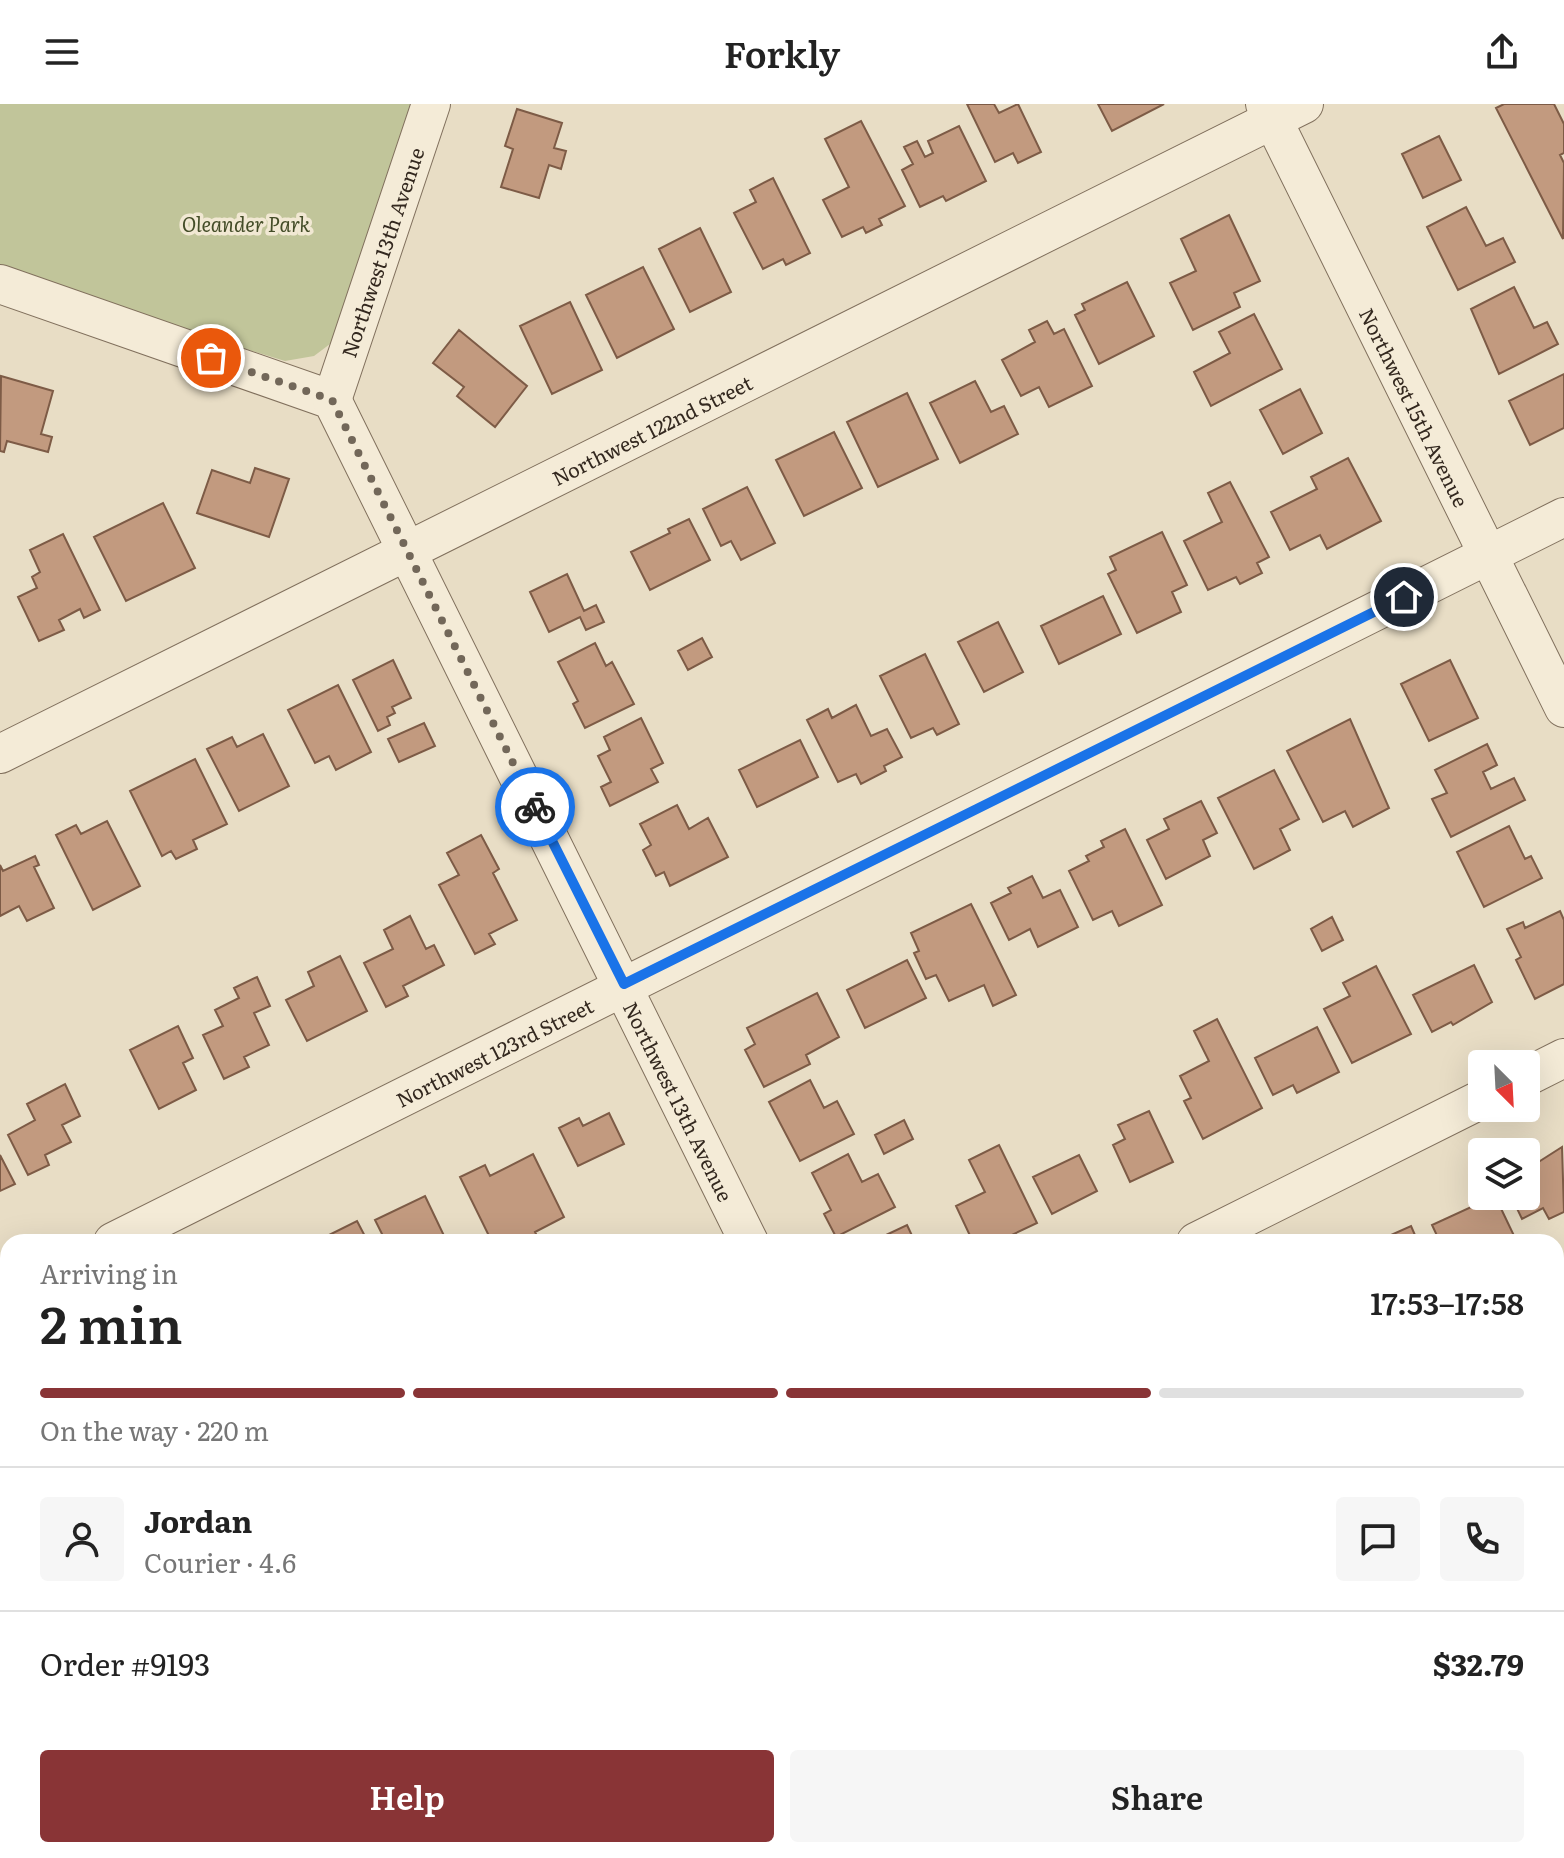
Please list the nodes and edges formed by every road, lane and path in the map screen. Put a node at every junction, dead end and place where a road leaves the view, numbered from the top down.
1 (431, 104) edge
2 (1281, 109) edge
3 (0, 284) edge
4 (332, 400) junction
5 (1564, 517) edge
6 (408, 551) junction
7 (1488, 555) junction
8 (1564, 708) edge
9 (0, 754) edge
10 (624, 984) junction
11 (1564, 1058) edge
12 (1540, 1070) edge
13 (1468, 1106) edge
14 (129, 1234) edge
15 (745, 1234) edge
16 (1212, 1234) edge

1 - 4 street, Northwest 13th Avenue
2 - 6 street, Northwest 122nd Street
2 - 7 street, Northwest 15th Avenue
3 - 4 street
4 - 6 street, Northwest 13th Avenue
5 - 7 street, Northwest 123rd Street
6 - 9 street, Northwest 122nd Street
6 - 10 street, Northwest 13th Avenue
7 - 8 street, Northwest 15th Avenue
7 - 10 street, Northwest 123rd Street
10 - 14 street, Northwest 123rd Street
10 - 15 street, Northwest 13th Avenue
11 - 12 street
13 - 16 street

